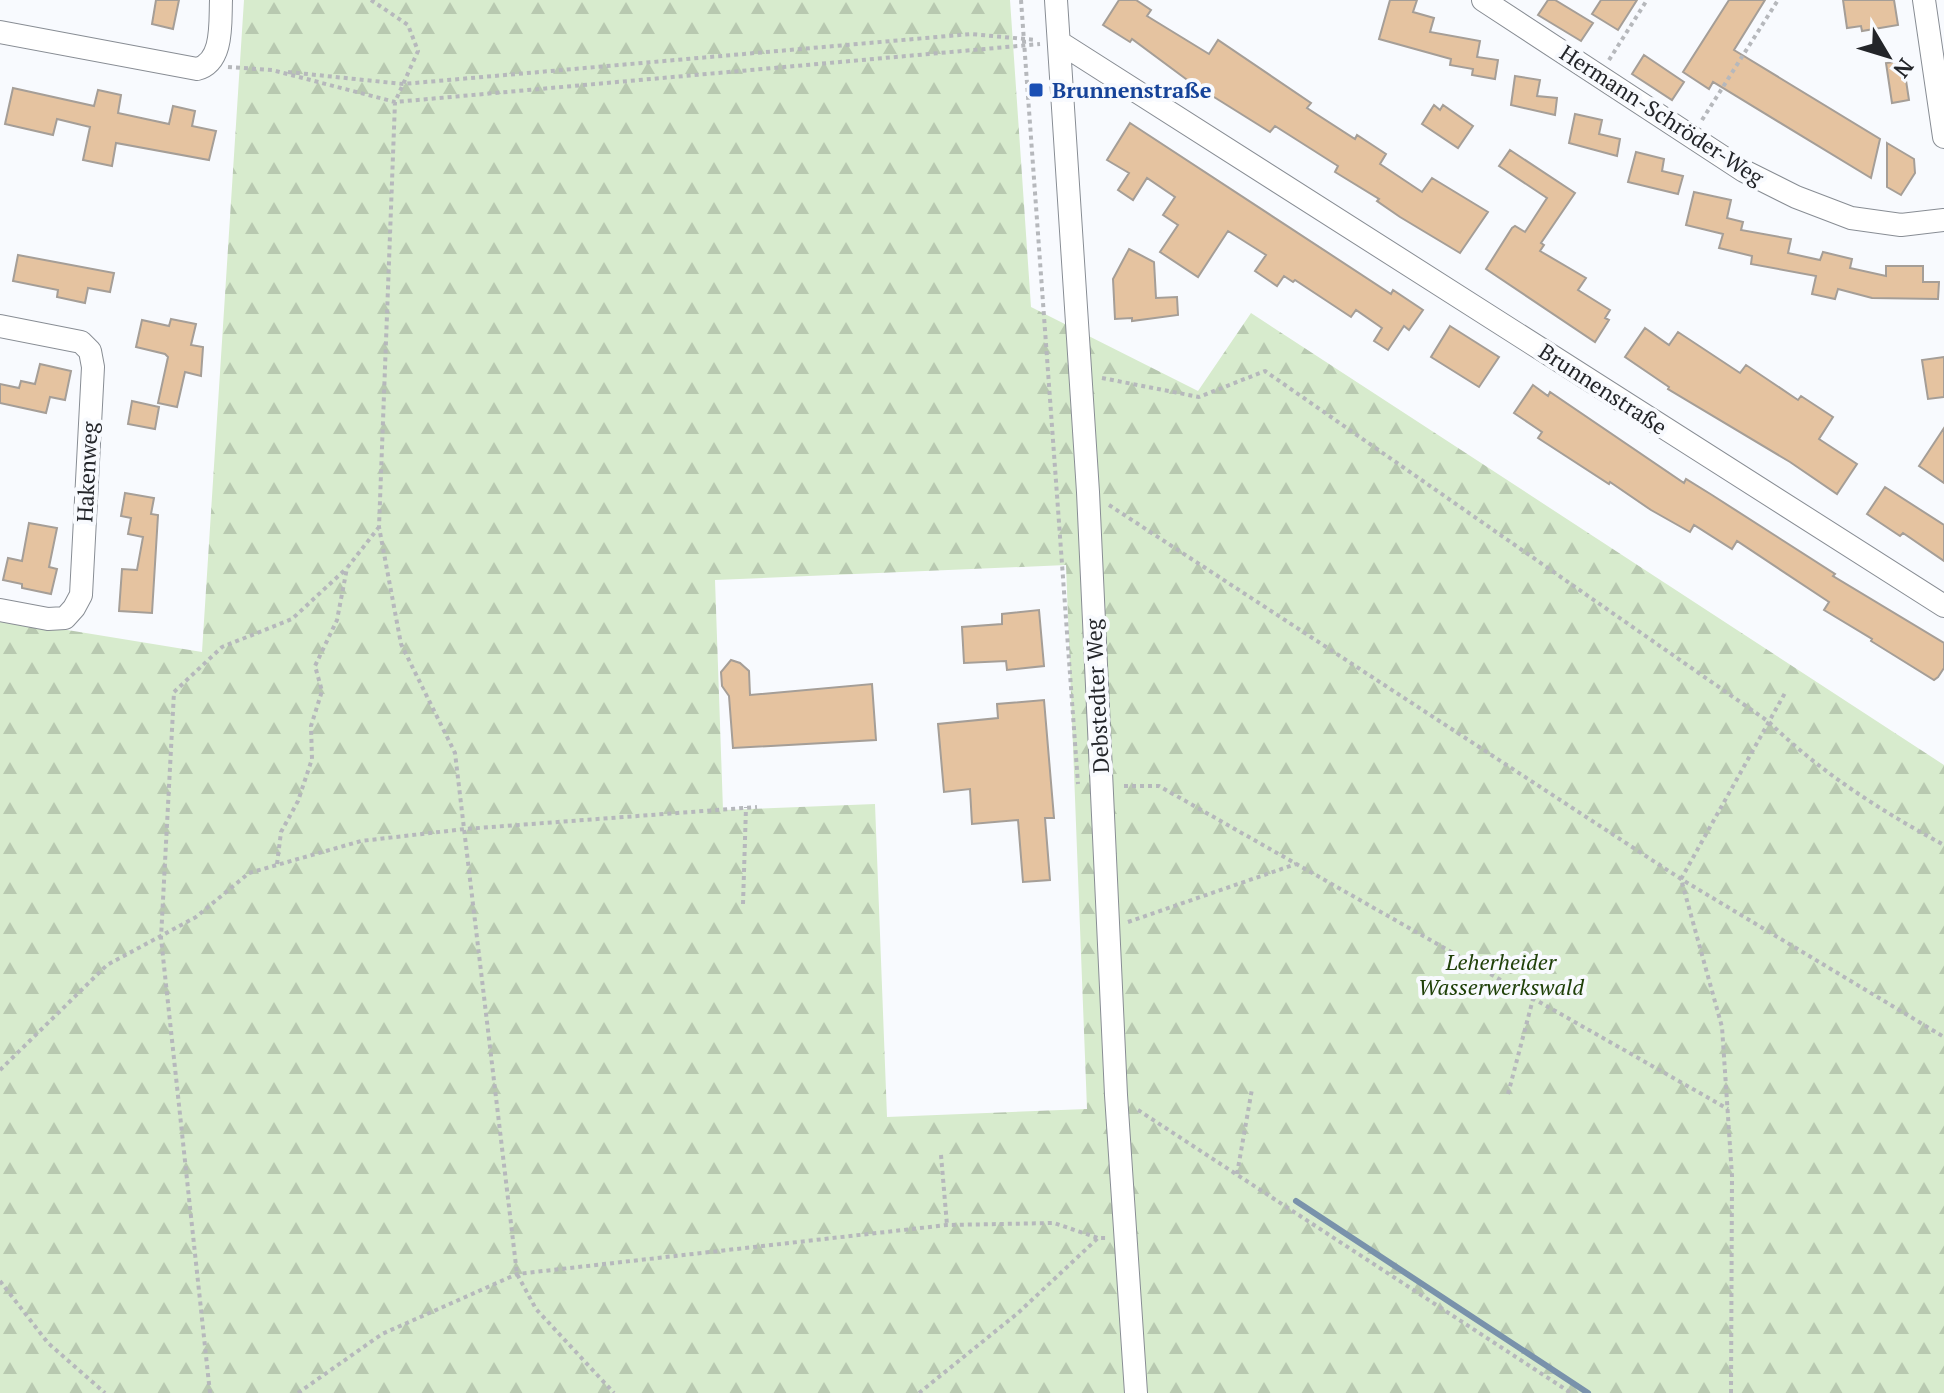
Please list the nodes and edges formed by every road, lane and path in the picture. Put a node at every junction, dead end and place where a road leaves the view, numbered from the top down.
1 (221, 0) edge
2 (371, 0) edge
3 (1021, 0) edge
4 (1056, 0) edge
5 (1483, 0) edge
6 (1647, 0) edge
7 (1778, 0) edge
8 (1924, 0) edge
9 (0, 32) edge
10 (1024, 39) junction
11 (1059, 42) junction
12 (1023, 45) junction
13 (211, 61) junction
14 (272, 70) junction
15 (1599, 75) junction
16 (403, 84) junction
17 (395, 102) junction
18 (1692, 136) junction
19 (1944, 137) edge
20 (1944, 220) edge
21 (0, 326) edge
22 (1080, 374) junction
23 (1088, 492) junction
24 (379, 527) junction
25 (347, 568) junction
26 (1944, 606) edge
27 (0, 610) edge
28 (1785, 693) dead end
29 (1769, 722) junction
30 (1101, 785) junction
31 (746, 807) junction
32 (757, 807) dead end
33 (465, 829) junction
34 (1944, 845) edge
35 (277, 864) junction
36 (1296, 864) junction
37 (1681, 879) junction
38 (743, 904) dead end
39 (1108, 937) junction
40 (161, 938) junction
41 (1533, 999) junction
42 (1944, 1037) edge
43 (0, 1070) edge
44 (1252, 1089) dead end
45 (1508, 1094) dead end
46 (1116, 1095) junction
47 (1728, 1109) junction
48 (941, 1155) dead end
49 (1237, 1174) junction
50 (947, 1225) junction
51 (1125, 1236) junction
52 (1098, 1238) junction
53 (517, 1274) junction
54 (0, 1281) edge
55 (105, 1393) edge
56 (210, 1393) edge
57 (298, 1393) edge
58 (614, 1393) edge
59 (919, 1393) edge
60 (1136, 1393) edge
61 (1571, 1393) edge
62 (1731, 1393) edge

1 - 13 street
2 - 16 path
3 - 10 path
4 - 11 street, Debstedter Weg
5 - 15 street, Hermann-Schröder-Weg
6 - 15 path
7 - 18 path
8 - 19 street
9 - 13 street
10 - 11 path
10 - 12 path
10 - 16 path
11 - 12 path
11 - 22 street, Debstedter Weg
11 - 26 street, Brunnenstraße
12 - 17 path
12 - 30 path
13 - 14 path
14 - 16 path
14 - 17 path
15 - 18 street, Hermann-Schröder-Weg
16 - 17 path
17 - 24 path
18 - 20 street, Hermann-Schröder-Weg
21 - 27 street, Hakenweg
22 - 23 street, Debstedter Weg
22 - 29 path
23 - 30 street, Debstedter Weg
23 - 37 path
24 - 25 path
24 - 33 path
25 - 35 path
25 - 40 path
28 - 29 path
29 - 34 path
29 - 37 path
30 - 36 path
30 - 39 street, Debstedter Weg
31 - 32 path
31 - 33 path
31 - 38 path
33 - 35 path
33 - 53 path
35 - 40 path
36 - 39 path
36 - 41 path
37 - 42 path
37 - 47 path
39 - 46 street, Debstedter Weg
40 - 43 path
40 - 56 path
41 - 45 path
41 - 47 path
44 - 49 path
46 - 49 path
46 - 51 street, Debstedter Weg
47 - 62 path
48 - 50 path
49 - 61 path
50 - 52 path
50 - 53 path
51 - 52 path
51 - 60 street, Debstedter Weg
52 - 59 path
53 - 57 path
53 - 58 path
54 - 55 path

